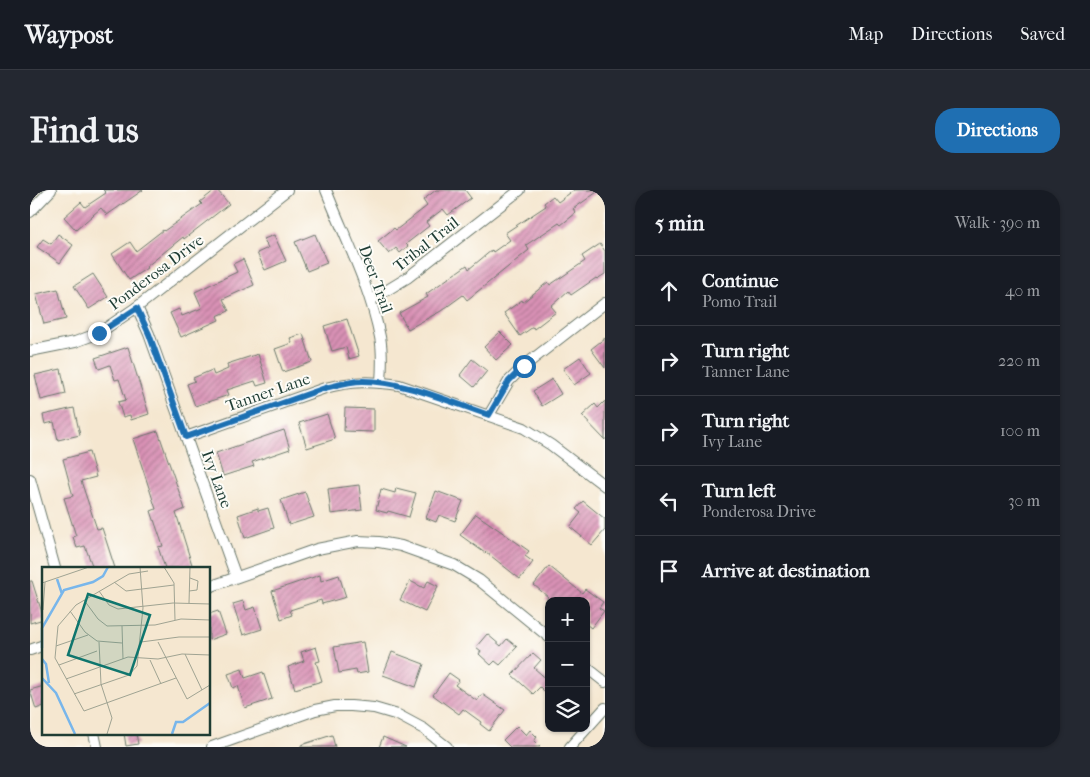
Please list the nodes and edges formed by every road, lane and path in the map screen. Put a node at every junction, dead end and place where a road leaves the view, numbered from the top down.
1 (51, 190) edge
2 (287, 190) edge
3 (326, 190) edge
4 (520, 190) edge
5 (30, 212) edge
6 (371, 300) junction
7 (605, 303) edge
8 (137, 308) junction
9 (30, 351) edge
10 (380, 383) junction
11 (489, 415) junction
12 (186, 437) junction
13 (30, 479) edge
14 (605, 486) edge
15 (31, 492) edge
16 (55, 567) edge
17 (236, 577) junction
18 (210, 587) edge
19 (545, 634) edge
20 (42, 646) edge
21 (30, 650) edge
22 (590, 670) edge
23 (605, 682) edge
24 (605, 708) edge
25 (94, 734) edge
26 (97, 747) edge
27 (212, 747) edge
28 (447, 747) edge
29 (570, 747) edge

1 - 5 street
2 - 8 street, Ponderosa Drive
3 - 6 street, Deer Trail
4 - 6 street, Tribal Trail
6 - 10 street, Deer Trail
7 - 11 street
8 - 9 street, Ponderosa Drive
8 - 12 street, Ivy Lane
10 - 11 street, Tanner Lane
10 - 12 street, Tanner Lane
11 - 14 street, Tanner Lane
12 - 17 street, Ivy Lane
13 - 15 street
15 - 16 street
17 - 18 street
17 - 19 street
20 - 21 street
22 - 23 street
24 - 29 street
25 - 26 street
27 - 28 street

